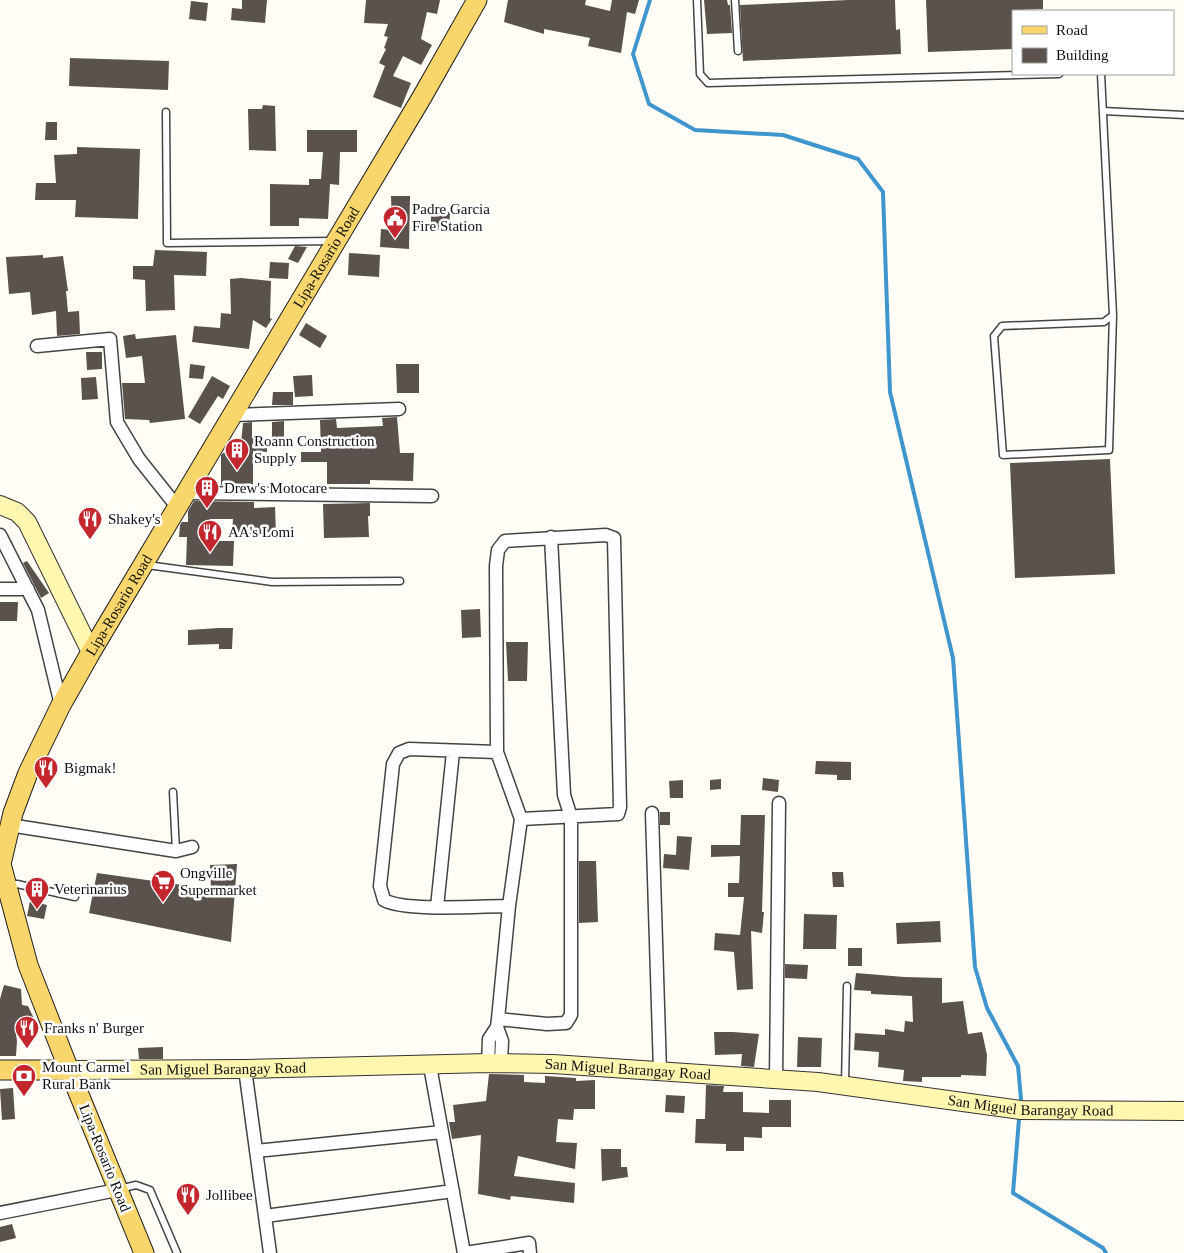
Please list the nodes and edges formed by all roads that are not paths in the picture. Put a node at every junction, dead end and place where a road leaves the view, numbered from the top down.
1 (477, 0) edge
2 (696, 0) edge
3 (735, 0) edge
4 (738, 51) dead end
5 (1020, 75) edge
6 (1101, 75) edge
7 (1103, 111) junction
8 (166, 112) dead end
9 (1184, 115) edge
10 (335, 241) junction
11 (1113, 314) junction
12 (37, 346) dead end
13 (399, 409) dead end
14 (233, 415) junction
15 (432, 496) dead end
16 (182, 501) junction
17 (0, 505) edge
18 (0, 535) edge
19 (551, 537) junction
20 (142, 564) junction
21 (400, 581) dead end
22 (0, 589) edge
23 (28, 589) junction
24 (91, 652) junction
25 (61, 705) junction
26 (453, 752) junction
27 (497, 752) junction
28 (173, 792) dead end
29 (779, 803) dead end
30 (652, 812) dead end
31 (570, 817) junction
32 (521, 819) junction
33 (9, 825) junction
34 (192, 847) dead end
35 (176, 851) junction
36 (0, 859) edge
37 (8, 885) junction
38 (75, 896) dead end
39 (509, 906) junction
40 (437, 907) junction
41 (847, 986) dead end
42 (497, 1023) junction
43 (495, 1062) junction
44 (430, 1066) junction
45 (245, 1069) junction
46 (0, 1070) edge
47 (69, 1070) junction
48 (660, 1071) junction
49 (776, 1079) junction
50 (845, 1085) junction
51 (1184, 1111) edge
52 (442, 1132) junction
53 (256, 1150) junction
54 (117, 1190) junction
55 (452, 1191) junction
56 (0, 1213) edge
57 (265, 1216) junction
58 (144, 1253) edge
59 (177, 1253) edge
60 (270, 1253) edge
61 (464, 1253) edge
62 (530, 1253) edge

1 - 10 main road, Lipa-Rosario Road
2 - 5 lane
3 - 4 lane
6 - 7 lane
7 - 9 lane
7 - 11 lane
8 - 10 lane
10 - 14 main road, Lipa-Rosario Road
11 - 11 lane
12 - 16 street
13 - 14 street
14 - 16 main road, Lipa-Rosario Road
15 - 16 street
16 - 20 main road, Lipa-Rosario Road
17 - 24 street
18 - 23 street
19 - 27 street
19 - 31 street
19 - 31 street
20 - 21 lane
20 - 24 main road, Lipa-Rosario Road
22 - 23 street
23 - 25 street
24 - 25 main road, Lipa-Rosario Road
25 - 33 main road, Lipa-Rosario Road
26 - 27 street
26 - 40 street
26 - 40 street
27 - 32 street
28 - 35 lane
29 - 49 street
30 - 48 street
31 - 32 street
31 - 42 street
32 - 39 street
33 - 35 street
33 - 36 main road, Lipa-Rosario Road
34 - 35 street
36 - 37 main road, Lipa-Rosario Road
37 - 38 lane
37 - 47 main road, Lipa-Rosario Road
39 - 40 street
39 - 42 street
41 - 50 lane
42 - 43 street
43 - 44 street, San Miguel Barangay Road
43 - 48 street, San Miguel Barangay Road
44 - 45 street, San Miguel Barangay Road
44 - 52 street
45 - 47 street, San Miguel Barangay Road
45 - 53 street
46 - 47 main road
47 - 54 main road, Lipa-Rosario Road
48 - 49 street, San Miguel Barangay Road
49 - 50 street, San Miguel Barangay Road
50 - 51 street, San Miguel Barangay Road
52 - 53 street
52 - 55 street
53 - 57 street
54 - 56 street
54 - 58 main road, Lipa-Rosario Road
54 - 59 lane
55 - 57 street
55 - 61 street
57 - 60 street
61 - 62 street

